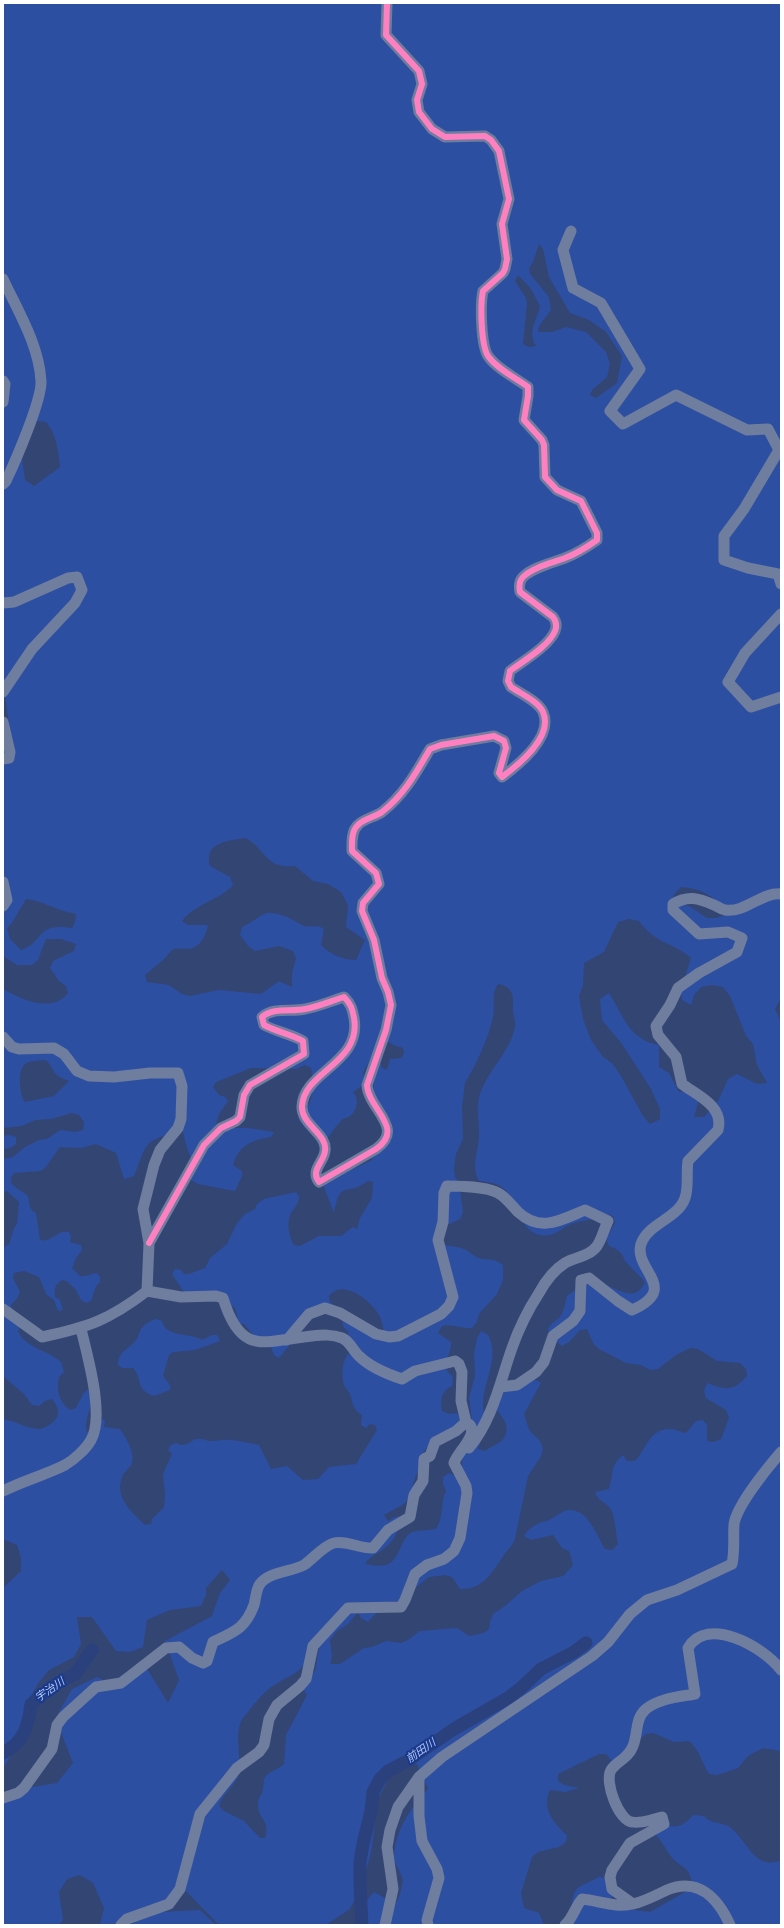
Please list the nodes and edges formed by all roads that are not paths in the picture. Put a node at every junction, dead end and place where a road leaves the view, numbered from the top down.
1 (387, 3) edge
2 (572, 231) dead end
3 (3, 279) edge
4 (3, 381) edge
5 (3, 402) edge
6 (3, 484) edge
7 (781, 584) edge
8 (3, 604) edge
9 (781, 614) edge
10 (3, 692) edge
11 (781, 697) edge
12 (3, 722) edge
13 (3, 759) edge
14 (3, 882) edge
15 (781, 894) edge
16 (3, 906) edge
17 (3, 1037) edge
18 (150, 1243) junction
19 (148, 1291) junction
20 (3, 1309) edge
21 (80, 1329) junction
22 (287, 1340) junction
23 (500, 1388) junction
24 (466, 1422) junction
25 (781, 1452) edge
26 (455, 1467) junction
27 (3, 1491) edge
28 (781, 1670) edge
29 (419, 1777) junction
30 (3, 1798) edge
31 (633, 1904) junction
32 (121, 1925) edge
33 (385, 1925) edge
34 (428, 1925) edge
35 (565, 1925) edge
36 (730, 1925) edge

1 - 18 street
2 - 7 street
3 - 6 street
4 - 5 street
8 - 10 street
9 - 11 street
12 - 13 street
14 - 16 street
15 - 23 street
17 - 18 street
18 - 19 street
19 - 21 street
19 - 22 street
20 - 21 street
21 - 27 street
22 - 23 street
22 - 24 street
23 - 26 street
24 - 26 street
24 - 30 street
25 - 29 street
26 - 32 street
28 - 31 street
29 - 33 street
29 - 34 street
31 - 35 street
31 - 36 street

